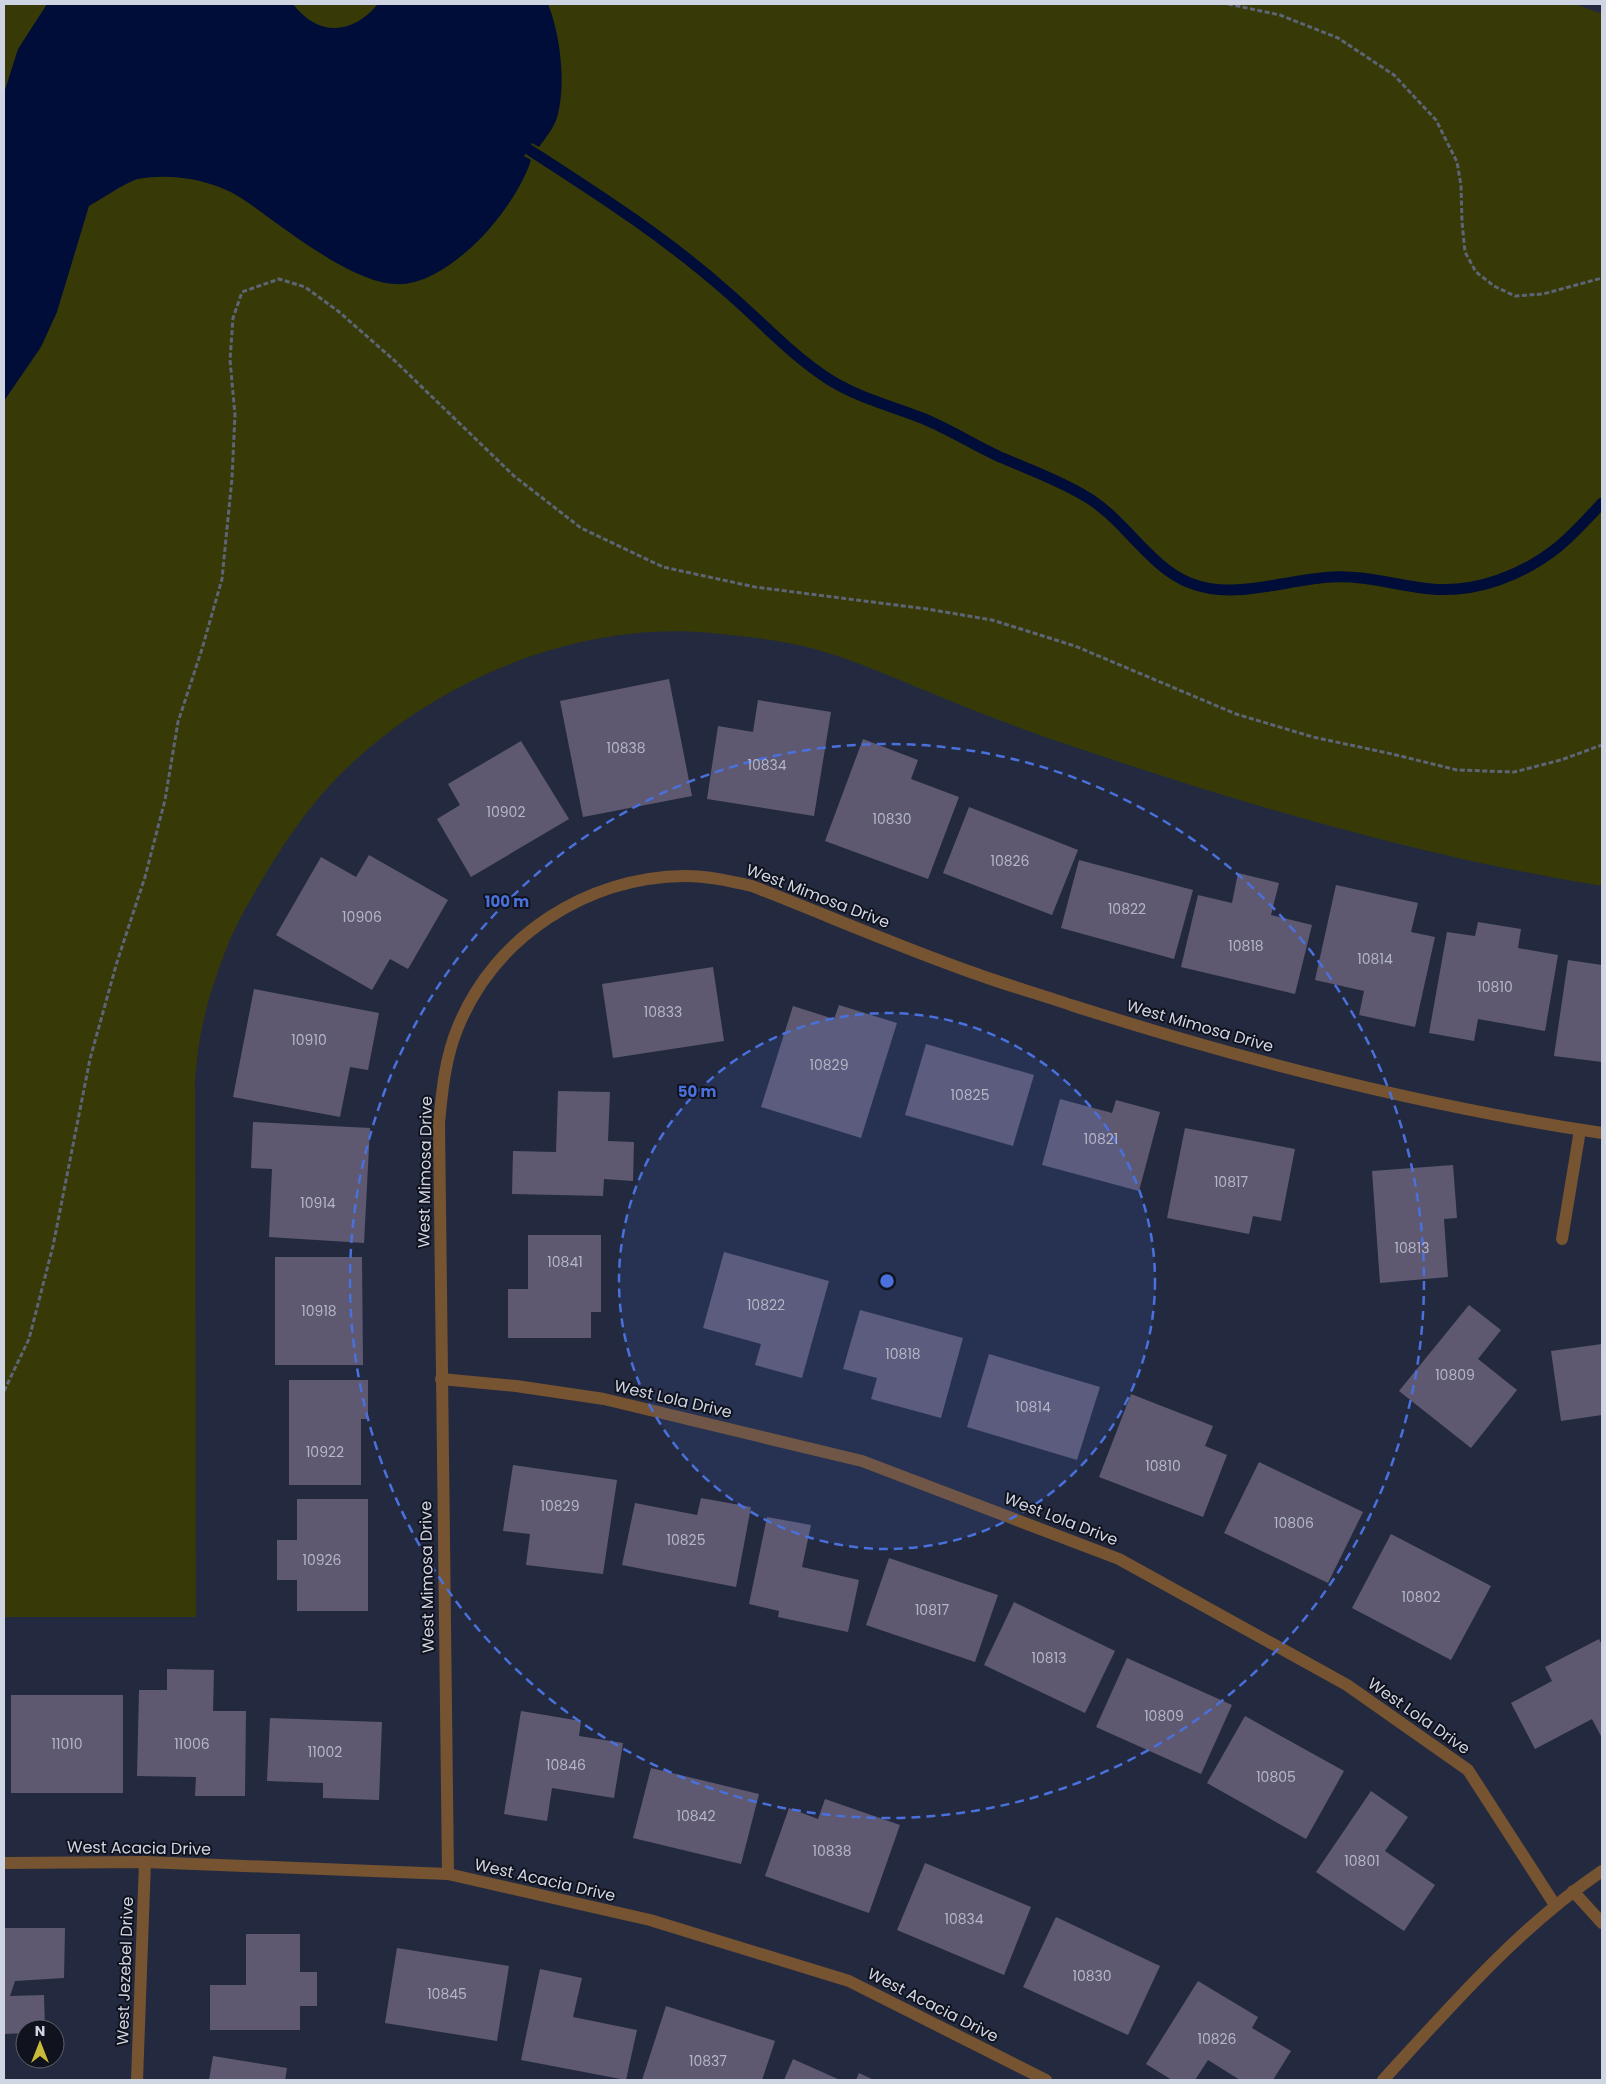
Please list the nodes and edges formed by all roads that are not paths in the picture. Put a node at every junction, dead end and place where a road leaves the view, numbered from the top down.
1 (1580, 1130) junction
2 (1602, 1134) edge
3 (1562, 1239) dead end
4 (440, 1379) junction
5 (145, 1862) junction
6 (4, 1863) edge
7 (1602, 1871) edge
8 (448, 1874) junction
9 (1573, 1891) junction
10 (1555, 1906) junction
11 (1602, 1923) edge
12 (137, 2080) edge
13 (1046, 2080) edge
14 (1383, 2080) edge

1 - 2 street, West Mimosa Drive
1 - 3 street
1 - 4 street, West Mimosa Drive
4 - 8 street, West Mimosa Drive
4 - 10 street, West Lola Drive
5 - 6 street, West Acacia Drive
5 - 8 street, West Acacia Drive
5 - 12 street, West Jezebel Drive
7 - 9 street
8 - 13 street, West Acacia Drive
9 - 10 street
9 - 11 street
10 - 14 street

